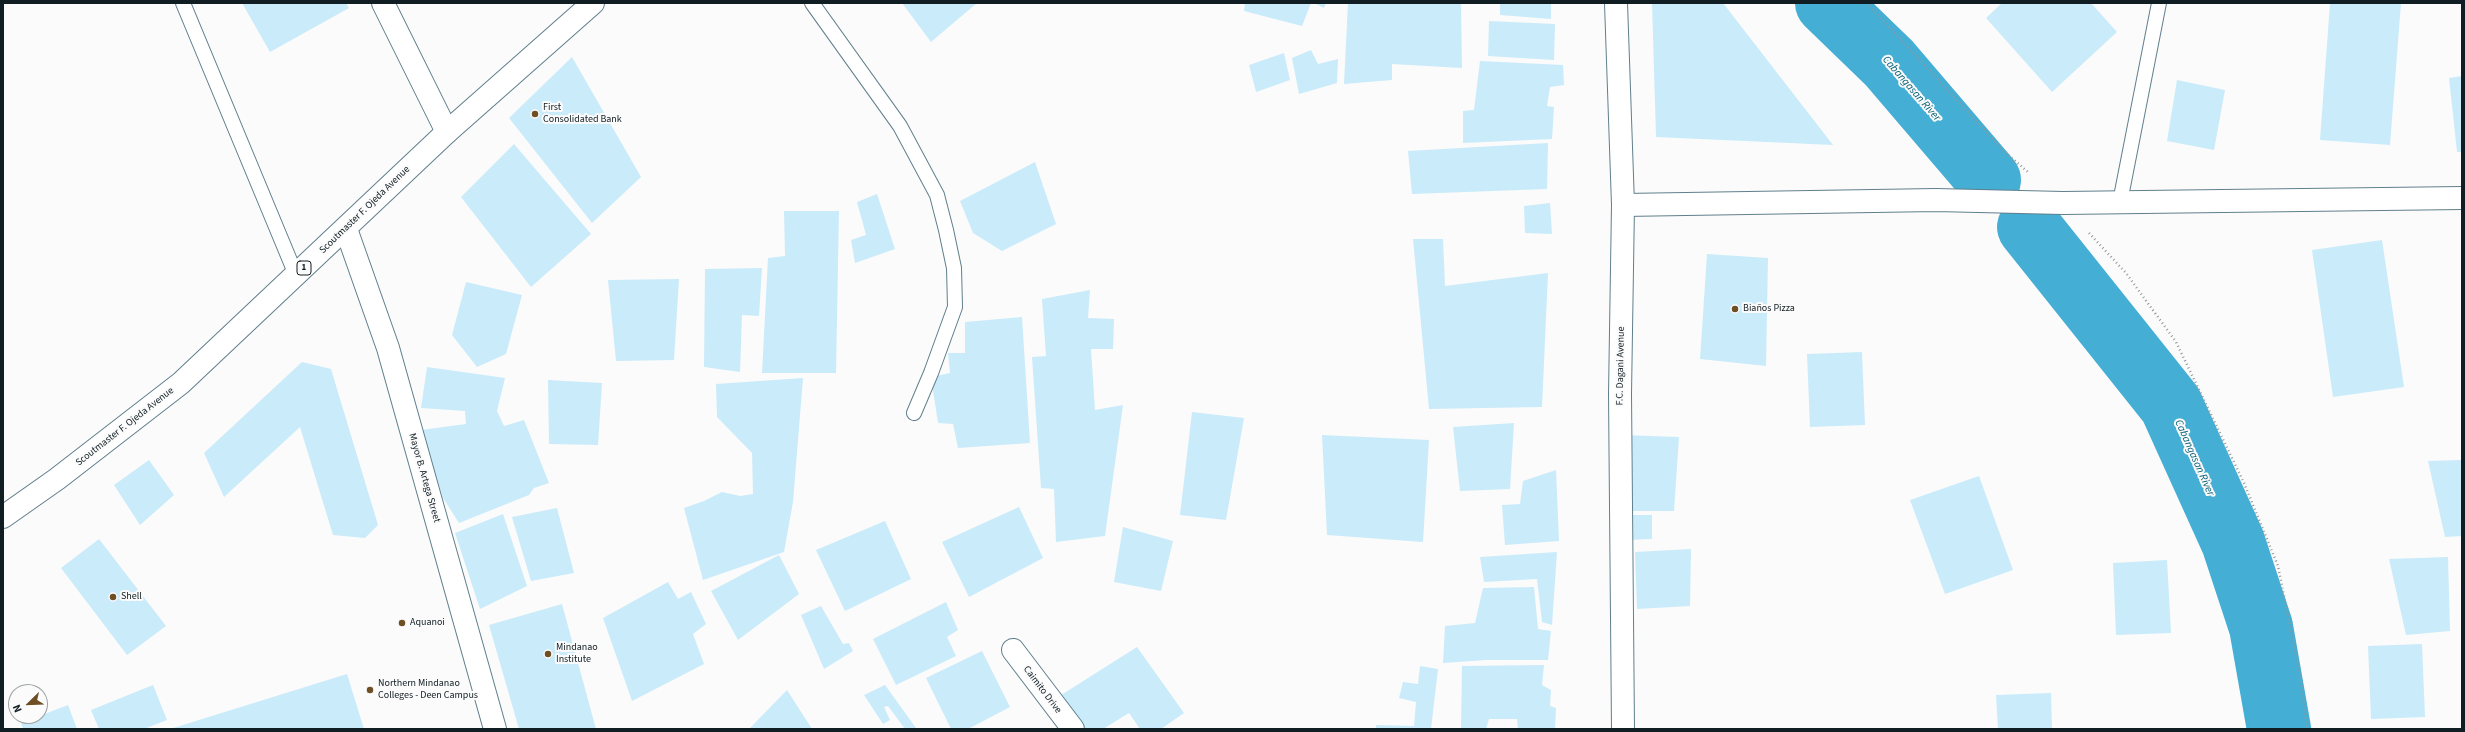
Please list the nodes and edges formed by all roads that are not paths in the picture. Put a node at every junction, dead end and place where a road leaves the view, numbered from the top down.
1 (183, 3) edge
2 (383, 3) edge
3 (593, 3) edge
4 (812, 3) edge
5 (1616, 3) edge
6 (2159, 3) edge
7 (447, 132) junction
8 (2462, 198) edge
9 (2120, 202) junction
10 (1623, 205) junction
11 (346, 229) junction
12 (296, 275) junction
13 (914, 413) dead end
14 (3, 516) edge
15 (1013, 650) dead end
16 (495, 729) edge
17 (1073, 729) edge
18 (1624, 729) edge

1 - 12 lane
2 - 7 main road
3 - 7 main road, Scoutmaster F. Ojeda Avenue / 1
4 - 13 lane
5 - 10 main road, F.C. Dagani Avenue
6 - 9 lane
7 - 11 main road, Scoutmaster F. Ojeda Avenue / 1
8 - 9 main road
9 - 10 main road
10 - 18 main road, F.C. Dagani Avenue
11 - 12 main road, Scoutmaster F. Ojeda Avenue / 1
11 - 16 main road, Mayor B. Artega Street
12 - 14 main road, Scoutmaster F. Ojeda Avenue / 1
15 - 17 main road, Caimito Drive

